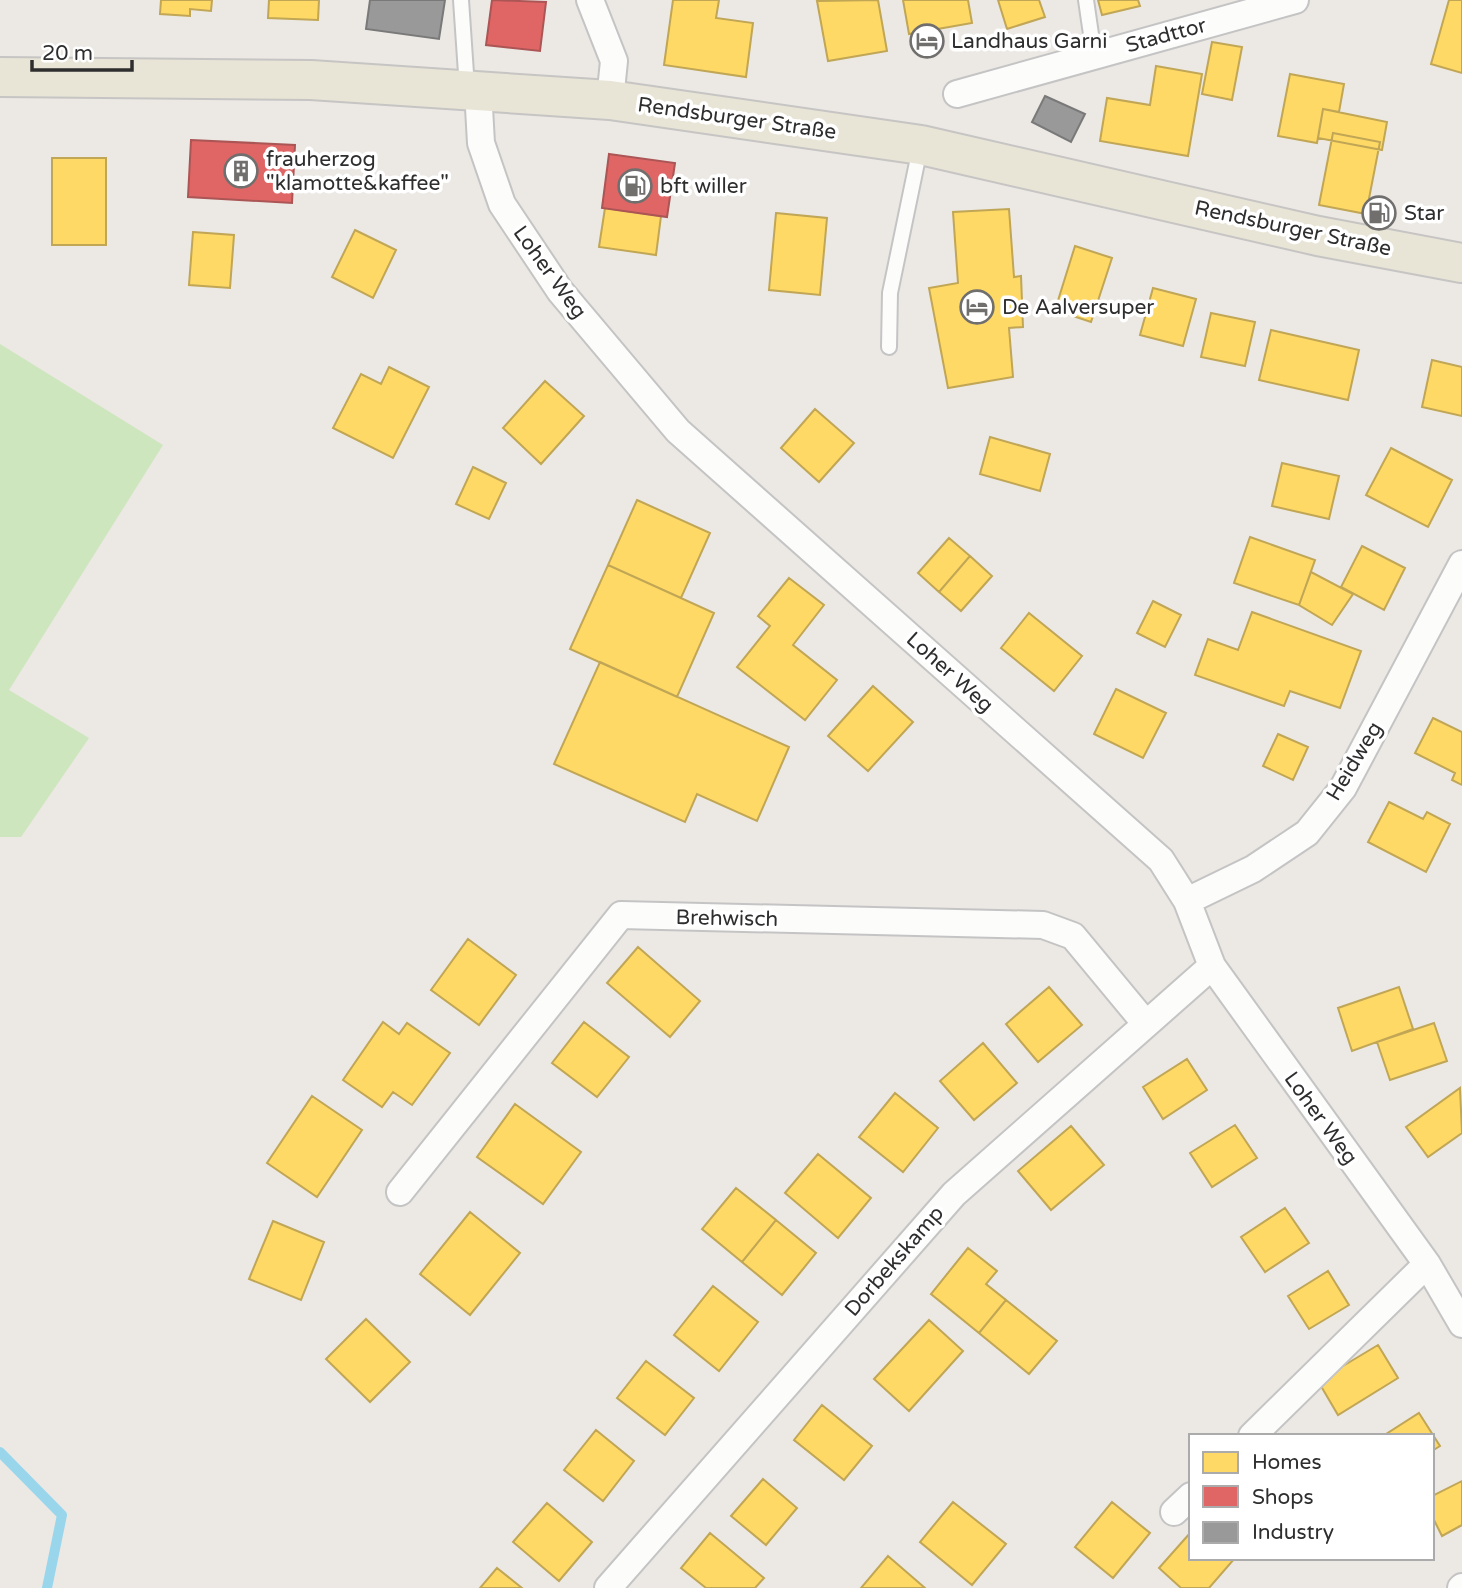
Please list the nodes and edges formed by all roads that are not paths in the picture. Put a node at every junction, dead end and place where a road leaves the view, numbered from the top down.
1 (461, 0) edge
2 (590, 0) edge
3 (1086, 0) edge
4 (1295, 0) edge
5 (1094, 55) junction
6 (0, 77) edge
7 (472, 90) junction
8 (957, 94) dead end
9 (610, 100) junction
10 (921, 145) junction
11 (1462, 263) edge
12 (889, 346) dead end
13 (1462, 564) edge
14 (1187, 901) junction
15 (1212, 966) junction
16 (1146, 1024) junction
17 (400, 1192) dead end
18 (1427, 1264) junction
19 (1462, 1324) edge
20 (1254, 1434) edge
21 (608, 1588) edge

1 - 7 lane
2 - 9 street
3 - 5 lane
4 - 5 street, Stadttor
5 - 8 street, Stadttor
6 - 7 main road, Rendsburger Straße
7 - 9 main road, Rendsburger Straße
7 - 14 street, Loher Weg
9 - 10 main road, Rendsburger Straße
10 - 11 main road, Rendsburger Straße
10 - 12 lane
13 - 14 street, Heidweg
14 - 15 street, Loher Weg
15 - 16 street, Dorbekskamp
15 - 18 street, Loher Weg
16 - 17 street, Brehwisch
16 - 21 street, Dorbekskamp
18 - 19 street, Loher Weg
18 - 20 street

